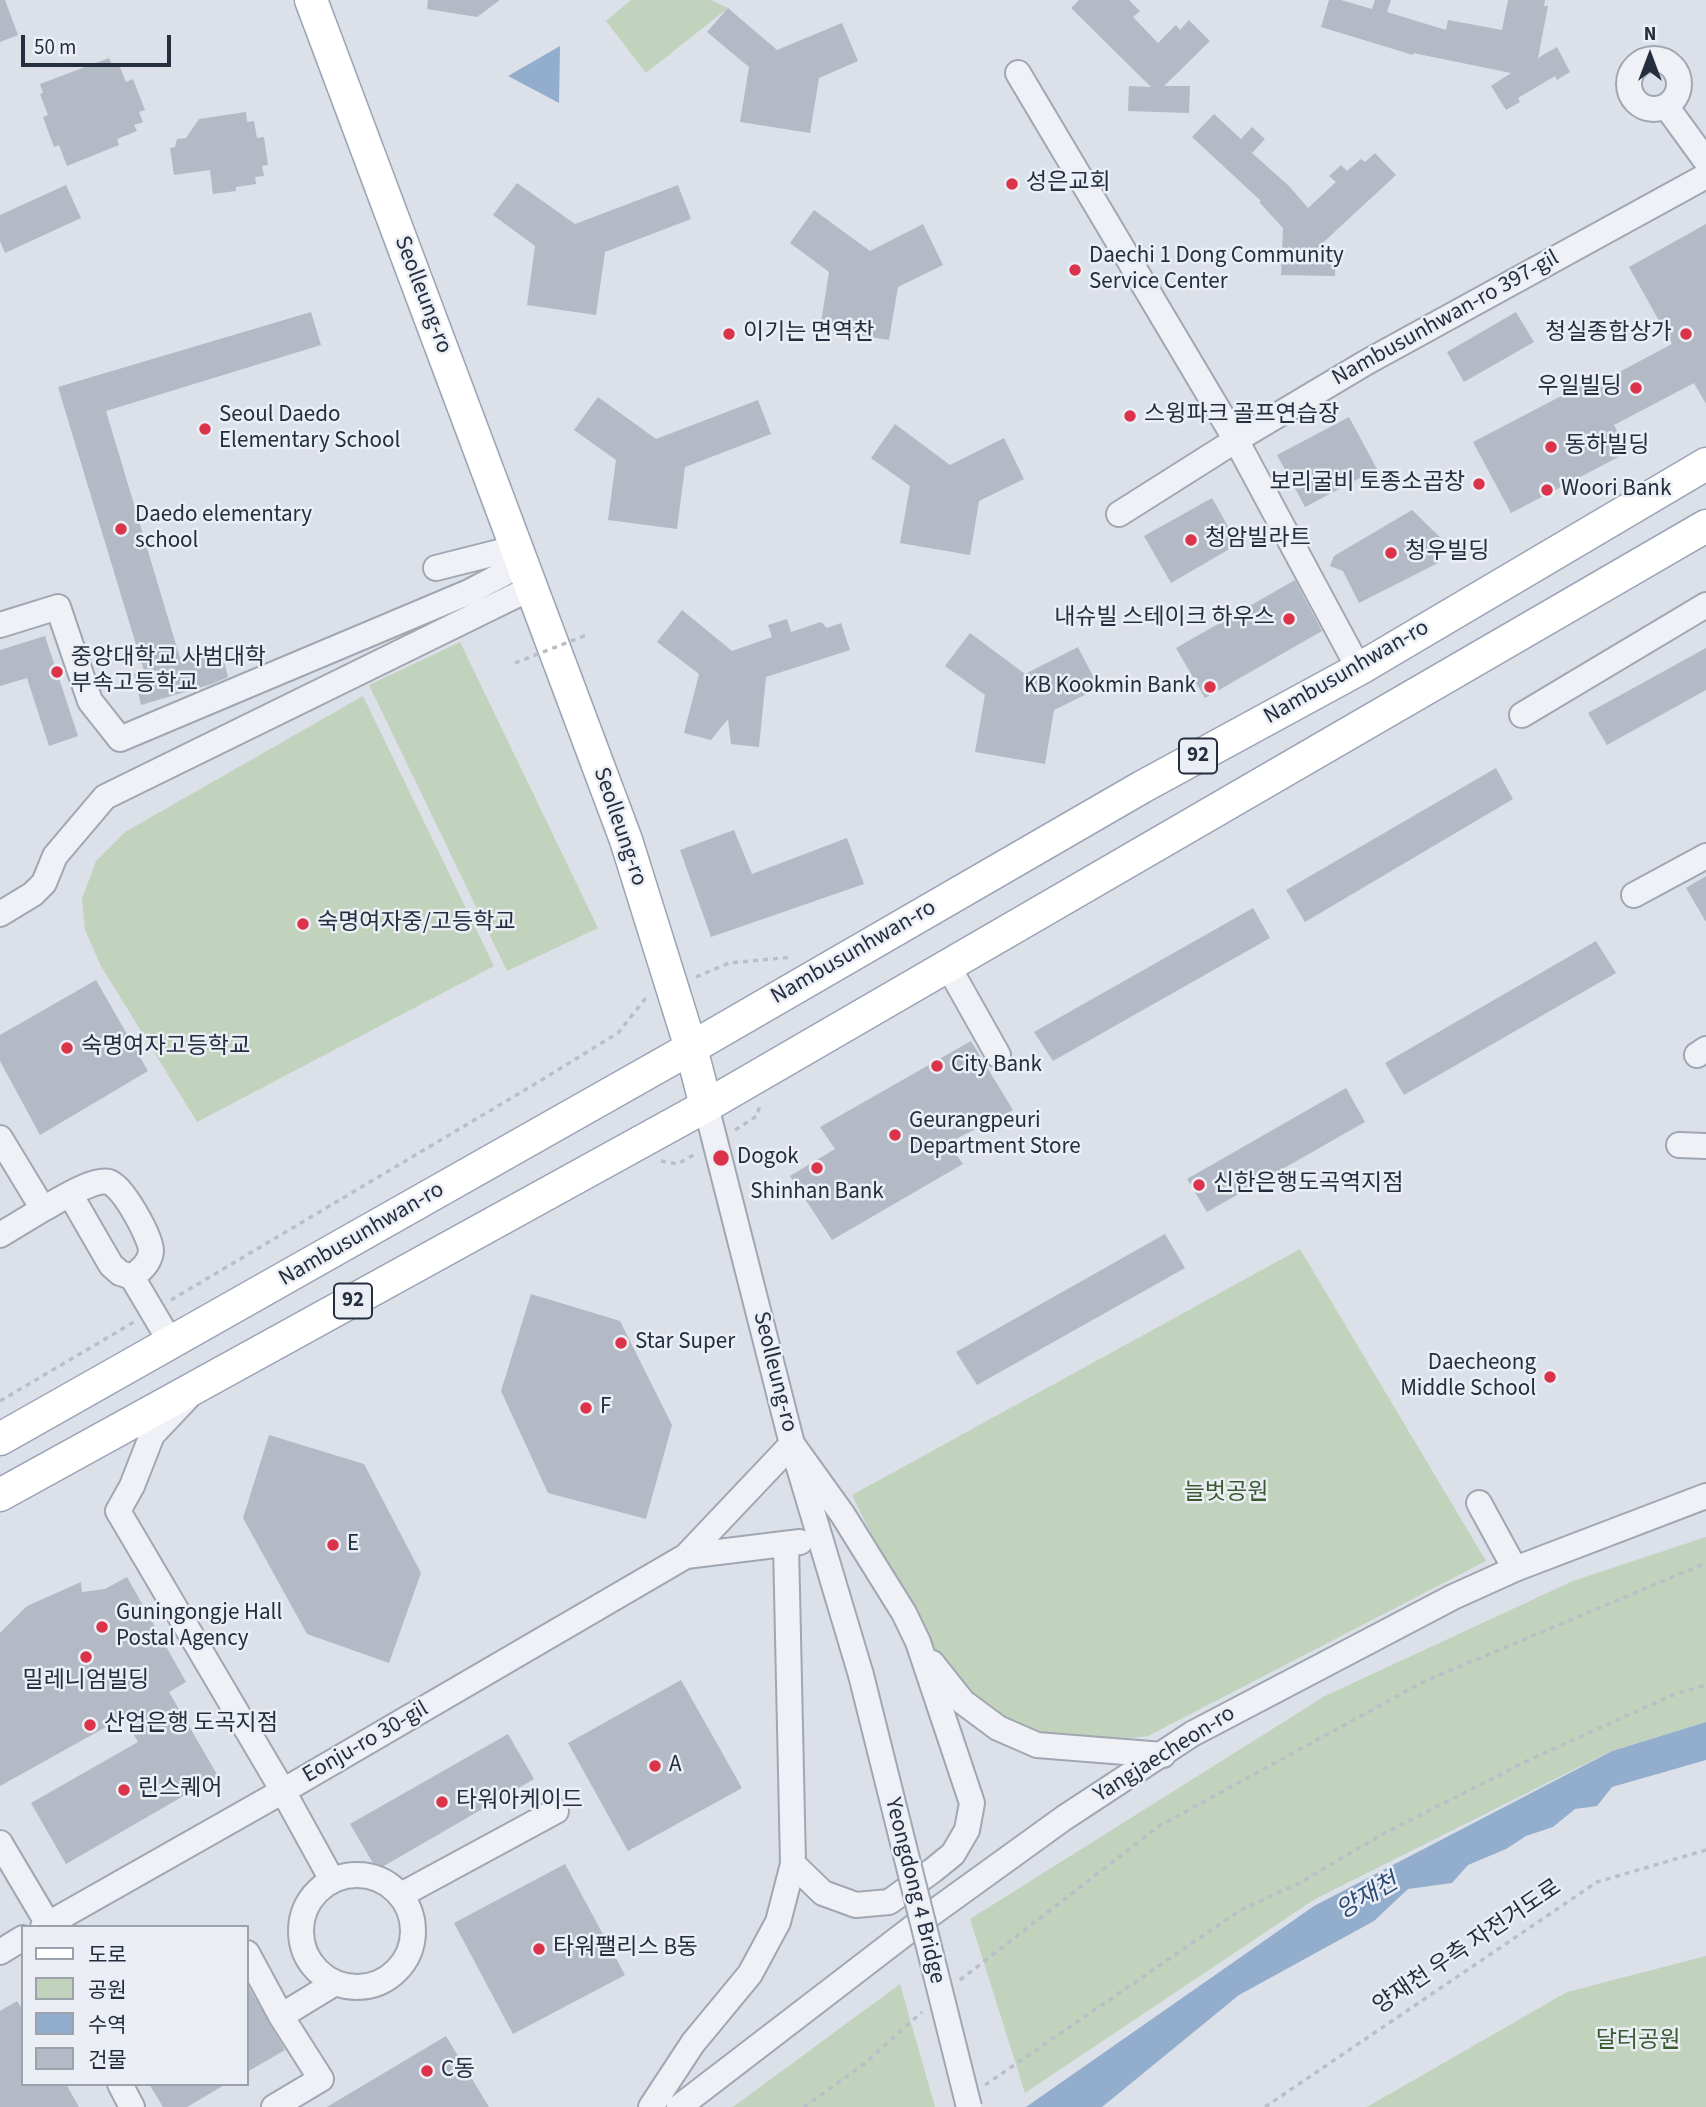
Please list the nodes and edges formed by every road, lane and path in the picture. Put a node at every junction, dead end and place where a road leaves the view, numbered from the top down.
1 (311, 0) edge
2 (1018, 73) dead end
3 (1666, 106) dead end
4 (1706, 161) edge
5 (1706, 176) edge
6 (1236, 440) junction
7 (1706, 464) edge
8 (1119, 514) dead end
9 (1706, 526) edge
10 (522, 567) junction
11 (436, 568) dead end
12 (1706, 605) edge
13 (0, 625) edge
14 (589, 634) dead end
15 (515, 663) dead end
16 (1359, 669) junction
17 (1522, 715) dead end
18 (1706, 856) edge
19 (1634, 895) dead end
20 (0, 914) edge
21 (803, 951) dead end
22 (948, 966) junction
23 (672, 988) junction
24 (691, 1048) junction
25 (998, 1055) dead end
26 (706, 1106) junction
27 (0, 1138) edge
28 (1679, 1145) dead end
29 (1706, 1146) edge
30 (70, 1195) junction
31 (43, 1209) junction
32 (0, 1235) edge
33 (132, 1277) junction
34 (153, 1311) junction
35 (171, 1343) junction
36 (197, 1387) junction
37 (0, 1401) edge
38 (0, 1439) edge
39 (792, 1444) junction
40 (0, 1495) edge
41 (1706, 1496) edge
42 (1479, 1503) dead end
43 (820, 1539) junction
44 (786, 1545) junction
45 (687, 1556) junction
46 (1706, 1563) edge
47 (1515, 1569) junction
48 (918, 1642) junction
49 (861, 1675) joint
50 (1706, 1685) edge
51 (1163, 1755) junction
52 (283, 1791) junction
53 (556, 1811) dead end
54 (0, 1843) edge
55 (1706, 1850) edge
56 (793, 1864) junction
57 (332, 1880) junction
58 (401, 1895) junction
59 (45, 1925) edge
60 (48, 1925) edge
61 (21, 1939) edge
62 (0, 1952) edge
63 (248, 1956) edge
64 (335, 1983) junction
65 (940, 1996) junction
66 (281, 2016) junction
67 (985, 2085) dead end
68 (121, 2086) edge
69 (132, 2107) edge
70 (274, 2107) edge
71 (651, 2107) edge
72 (679, 2107) edge
73 (804, 2107) edge
74 (969, 2107) edge
75 (1265, 2107) edge

1 - 10 main road, Seolleung-ro
2 - 6 street
3 - 4 street
5 - 6 street, Nambusunhwan-ro 397-gil
6 - 8 street, Nambusunhwan-ro 397-gil
6 - 16 street
7 - 16 main road, Nambusunhwan-ro / 92
9 - 22 main road, 92
10 - 11 street
10 - 13 street
10 - 20 street
10 - 23 main road, Seolleung-ro
12 - 17 street
14 - 15 path, bridge
16 - 24 main road, Nambusunhwan-ro / 92
18 - 19 street
21 - 23 path
22 - 25 street
22 - 26 main road, 92
23 - 24 main road, Seolleung-ro
23 - 34 path
24 - 26 main road, Seolleung-ro
24 - 35 main road, Nambusunhwan-ro / 92
26 - 36 main road, 92
26 - 39 street, Seolleung-ro
27 - 31 street
28 - 29 street
30 - 31 street
30 - 33 street
30 - 33 street
31 - 32 street
33 - 34 street
34 - 35 street
34 - 37 path
35 - 38 main road, Nambusunhwan-ro / 92
36 - 40 main road, 92
36 - 52 street
39 - 43 street, Seolleung-ro
39 - 45 street
39 - 48 street
41 - 47 street, Yangjaecheon-ro
42 - 47 street
43 - 44 street
43 - 49 street, Seolleung-ro
44 - 45 street
44 - 56 street
45 - 52 street, Eonju-ro 30-gil
46 - 65 path
47 - 51 street, Yangjaecheon-ro
48 - 51 street
48 - 56 street
49 - 65 street, Yeongdong 4 Bridge, bridge
50 - 67 path
51 - 72 street, Yangjaecheon-ro
52 - 57 street
52 - 60 street, Eonju-ro 30-gil
53 - 58 street
54 - 59 street
55 - 75 path, 양재천 우측 자전거도로
56 - 71 street
57 - 58 street
57 - 64 street
58 - 64 street
61 - 62 street
63 - 66 street
64 - 66 street
65 - 73 path
65 - 74 street, Yeongdong 4 Bridge, bridge
66 - 70 street
68 - 69 street

